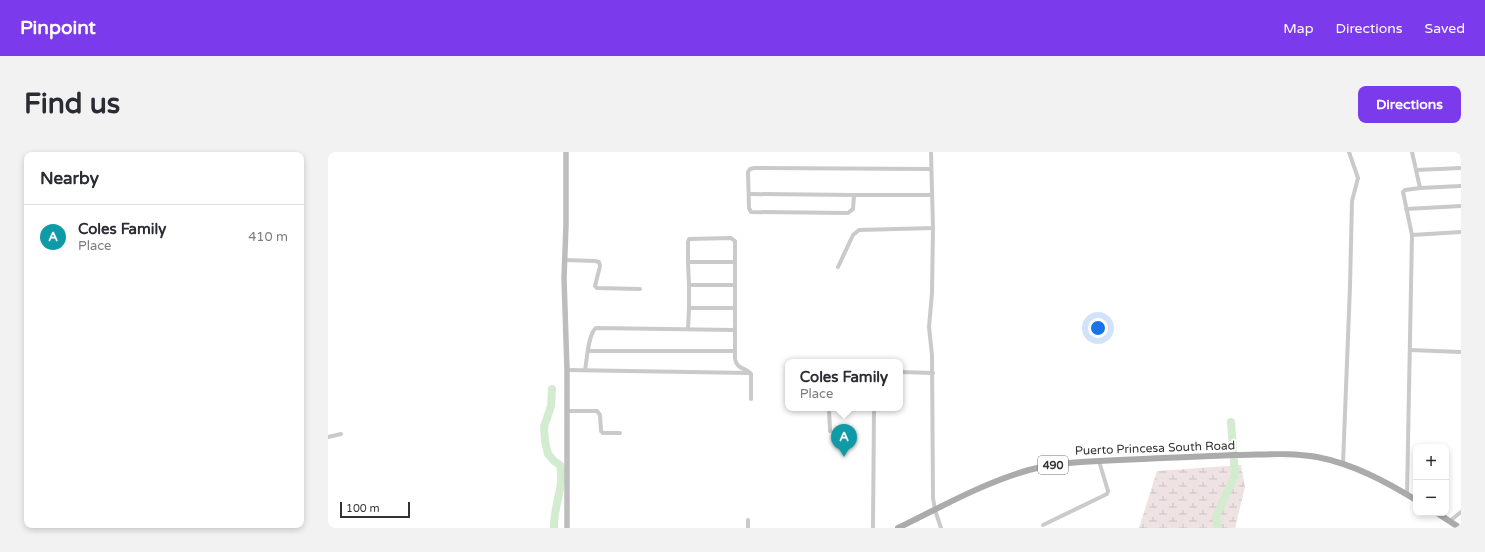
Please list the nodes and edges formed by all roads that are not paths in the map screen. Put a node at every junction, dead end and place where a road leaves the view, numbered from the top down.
1 (566, 152) edge
2 (930, 152) edge
3 (1349, 152) edge
4 (1412, 152) edge
5 (1461, 168) edge
6 (930, 169) junction
7 (1416, 170) junction
8 (1461, 186) edge
9 (1420, 188) junction
10 (749, 194) junction
11 (931, 195) junction
12 (854, 196) junction
13 (1461, 206) edge
14 (1406, 209) junction
15 (932, 228) junction
16 (1461, 232) edge
17 (1412, 235) junction
18 (565, 260) junction
19 (688, 262) junction
20 (735, 262) junction
21 (838, 267) dead end
22 (689, 285) junction
23 (735, 285) junction
24 (640, 289) dead end
25 (689, 308) junction
26 (735, 308) junction
27 (688, 329) junction
28 (735, 330) junction
29 (1410, 350) junction
30 (588, 351) junction
31 (735, 351) junction
32 (1461, 352) edge
33 (567, 370) junction
34 (585, 370) junction
35 (903, 372) edge
36 (750, 373) junction
37 (932, 373) junction
38 (751, 398) dead end
39 (567, 411) junction
40 (829, 411) edge
41 (874, 411) edge
42 (830, 431) dead end
43 (620, 433) dead end
44 (341, 434) dead end
45 (328, 437) edge
46 (1099, 461) junction
47 (1343, 464) junction
48 (1407, 494) junction
49 (1413, 498) edge
50 (935, 510) junction
51 (1461, 512) edge
52 (1442, 516) edge
53 (748, 520) dead end
54 (1450, 521) junction
55 (1043, 525) dead end
56 (567, 528) edge
57 (748, 528) edge
58 (873, 528) edge
59 (898, 528) edge
60 (941, 528) edge
61 (1460, 528) edge

1 - 18 street
2 - 6 street
3 - 47 street
4 - 7 street
5 - 7 street
6 - 10 street
6 - 11 street
7 - 9 street
8 - 9 street
9 - 14 street
10 - 12 street
10 - 12 street
11 - 12 street
11 - 15 street
13 - 14 street
14 - 17 street
15 - 21 street
15 - 37 street
16 - 17 street
17 - 29 street
18 - 24 street
18 - 33 street
19 - 20 street
19 - 20 street
19 - 22 street
20 - 23 street
22 - 23 street
22 - 25 street
23 - 26 street
25 - 26 street
25 - 27 street
26 - 28 street
27 - 28 street
27 - 30 street
28 - 31 street
29 - 32 street
29 - 48 street
30 - 31 street
30 - 34 street
31 - 36 street
33 - 34 street
33 - 39 street
34 - 36 street
35 - 37 street
36 - 38 street
37 - 50 street
39 - 43 street
39 - 56 street
40 - 42 street
41 - 58 street
44 - 45 street
46 - 47 main road, Puerto Princesa South Road / 490
46 - 50 main road, Puerto Princesa South Road / 490
46 - 55 street
47 - 48 main road, Puerto Princesa South Road / 490
48 - 49 main road, Puerto Princesa South Road / 490
50 - 59 main road, Puerto Princesa South Road / 490
50 - 60 street
51 - 54 street
52 - 54 main road
53 - 57 street
54 - 61 main road

